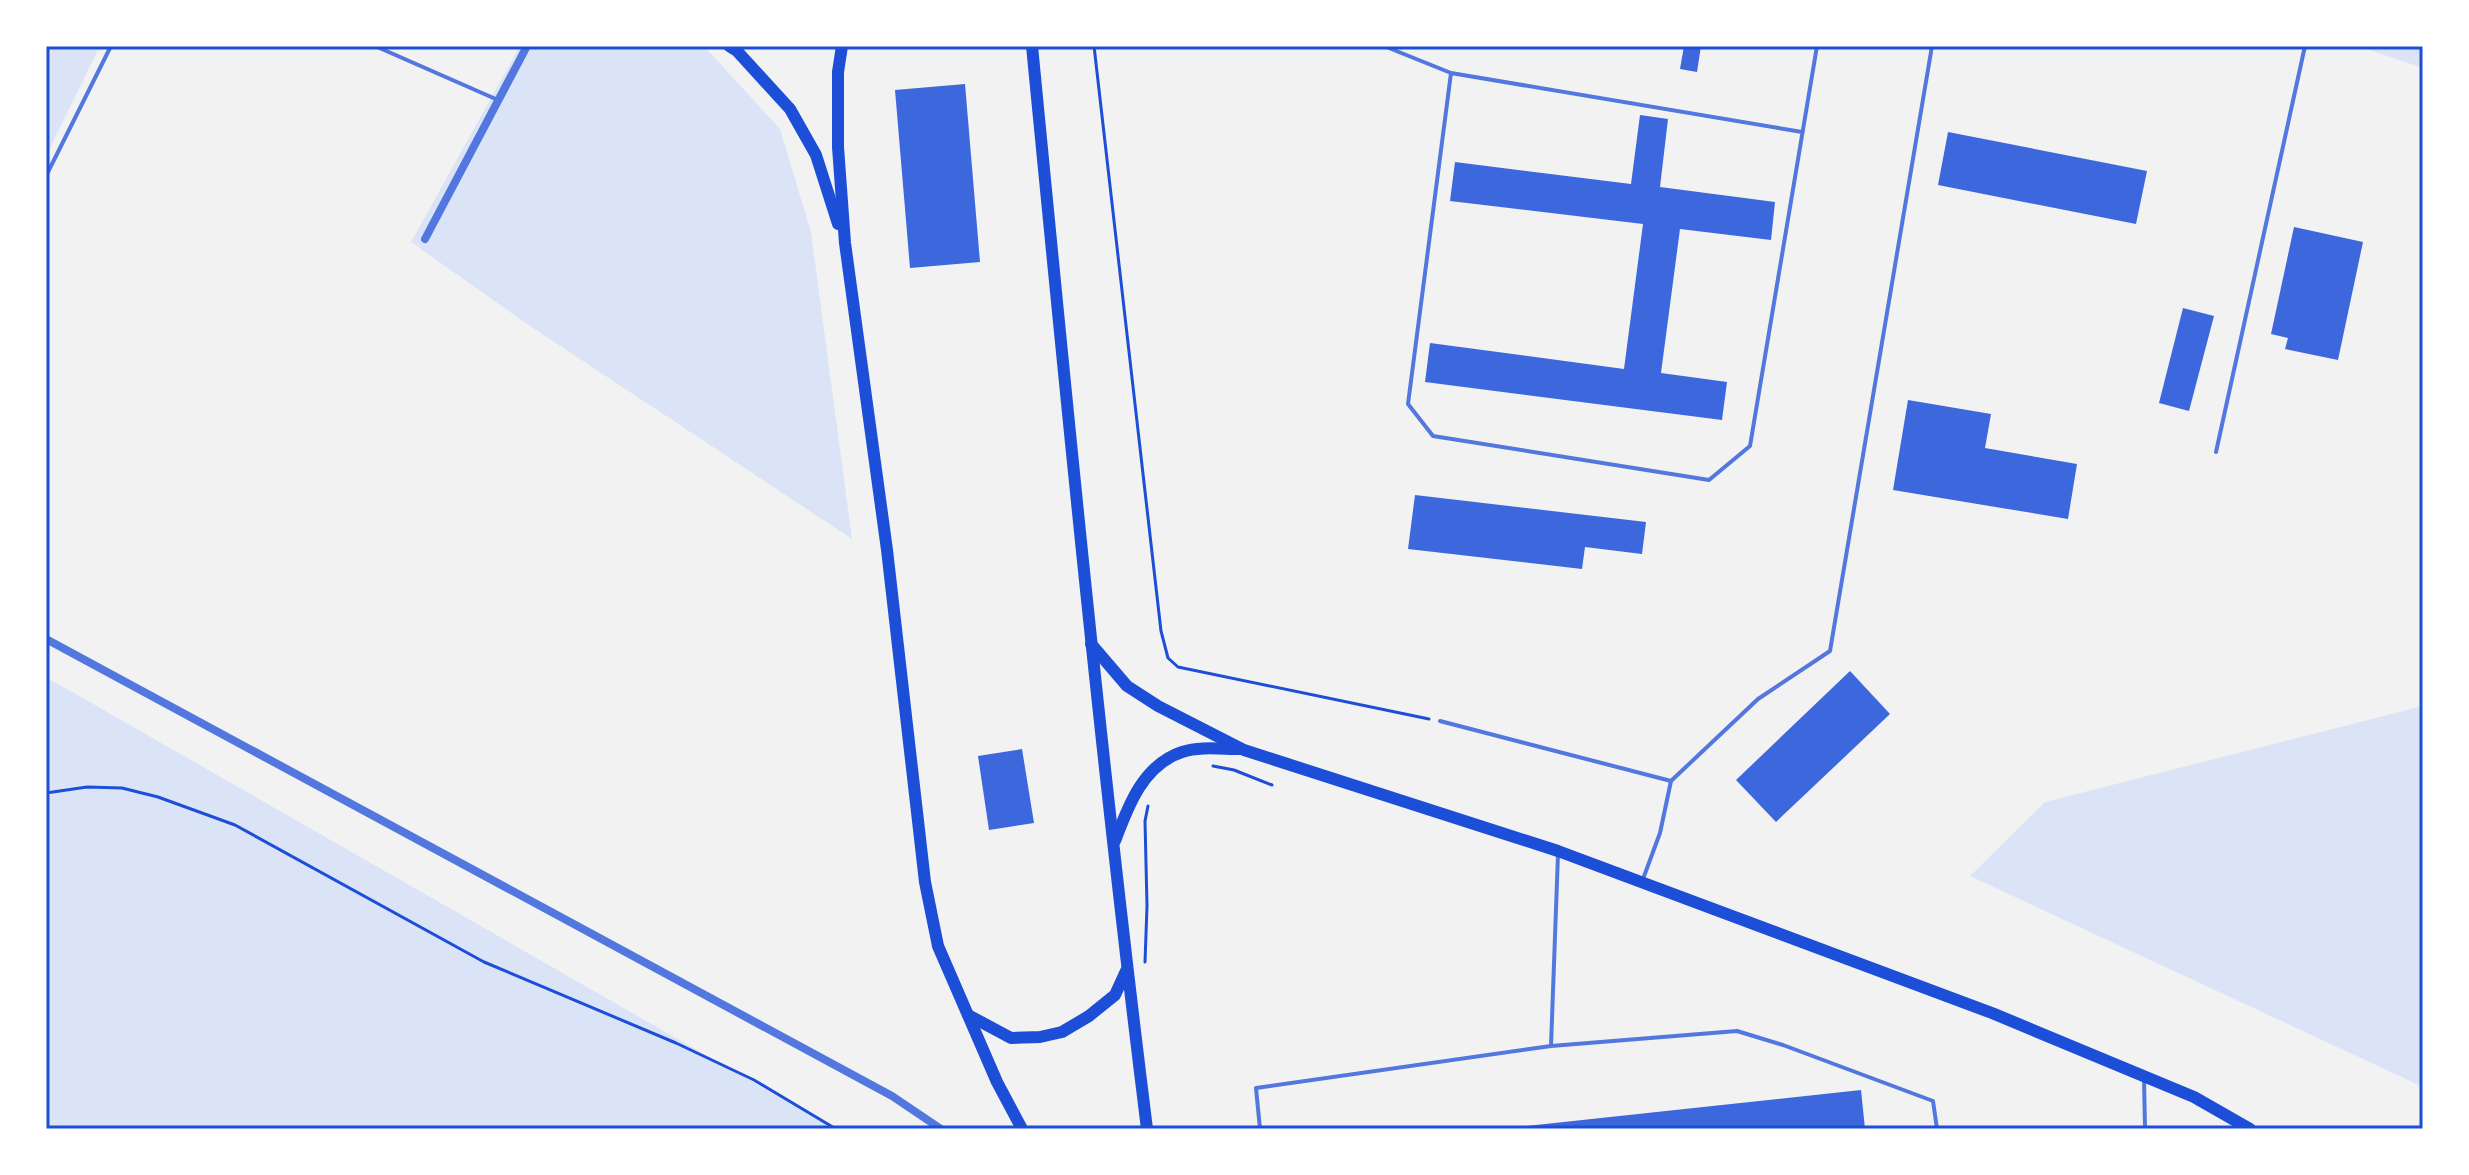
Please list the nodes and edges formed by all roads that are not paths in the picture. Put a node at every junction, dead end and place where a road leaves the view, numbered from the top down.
1 (111, 46) edge
2 (375, 46) edge
3 (527, 46) edge
4 (729, 46) edge
5 (842, 46) edge
6 (1032, 46) edge
7 (1384, 46) edge
8 (1817, 46) edge
9 (1932, 46) edge
10 (2305, 46) edge
11 (1451, 73) junction
12 (498, 100) junction
13 (1802, 132) junction
14 (46, 176) edge
15 (425, 239) dead end
16 (845, 243) junction
17 (2216, 452) dead end
18 (46, 639) edge
19 (1091, 644) junction
20 (1440, 721) road end
21 (1244, 750) junction
22 (1671, 781) junction
23 (1114, 844) junction
24 (1558, 851) junction
25 (1642, 883) junction
26 (1127, 969) junction
27 (968, 1015) junction
28 (1551, 1046) junction
29 (2144, 1076) junction
30 (941, 1129) edge
31 (1022, 1129) edge
32 (1147, 1129) edge
33 (1260, 1129) edge
34 (1937, 1129) edge
35 (2145, 1129) edge
36 (2250, 1129) edge

1 - 14 lane
2 - 12 lane
3 - 12 street
4 - 16 main road
5 - 16 main road
6 - 19 main road
7 - 11 lane
8 - 13 lane
9 - 22 lane
10 - 17 lane
11 - 13 lane
11 - 13 lane
12 - 15 street
16 - 27 main road
18 - 30 street
19 - 21 main road
19 - 23 main road
20 - 22 lane
21 - 23 main road
21 - 24 main road
22 - 25 lane
23 - 26 main road
24 - 25 main road
24 - 28 lane
25 - 29 main road
26 - 27 main road
26 - 32 main road
27 - 31 main road
28 - 33 lane
28 - 34 lane
29 - 35 lane
29 - 36 main road

